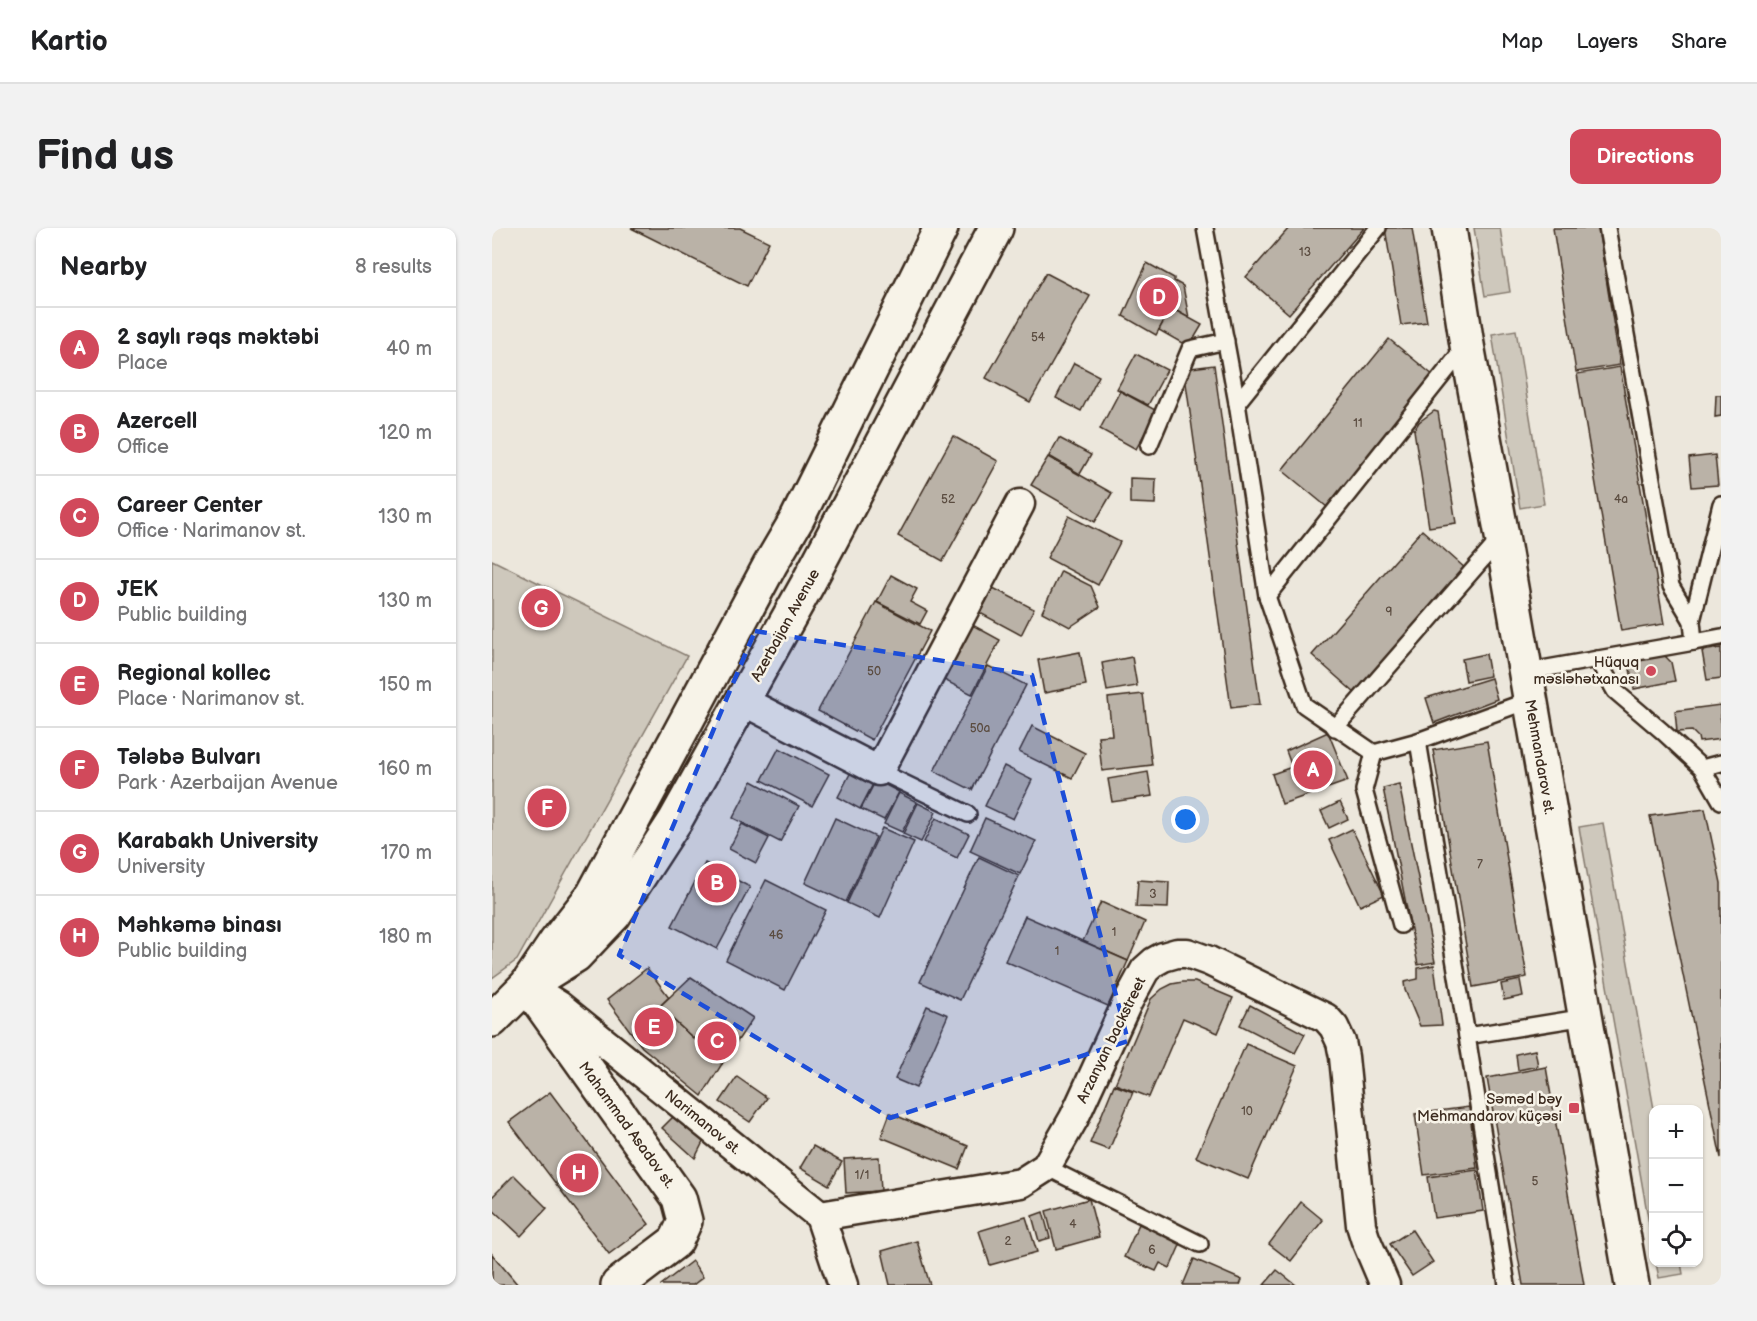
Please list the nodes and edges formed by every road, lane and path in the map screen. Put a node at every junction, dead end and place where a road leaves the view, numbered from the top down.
1 (941, 228) edge
2 (996, 228) edge
3 (1205, 228) edge
4 (1378, 228) edge
5 (1449, 228) edge
6 (1606, 228) edge
7 (1226, 341) junction
8 (1467, 345) junction
9 (1237, 403) junction
10 (1149, 446) dead end
11 (1020, 504) dead end
12 (1721, 504) edge
13 (1502, 536) junction
14 (770, 565) junction
15 (807, 585) junction
16 (1267, 596) junction
17 (1692, 621) junction
18 (1721, 637) edge
19 (1694, 642) junction
20 (1597, 659) junction
21 (1528, 686) junction
22 (743, 700) junction
23 (1335, 728) junction
24 (1418, 741) junction
25 (1374, 753) junction
26 (1721, 763) edge
27 (1702, 768) junction
28 (879, 771) junction
29 (1721, 801) edge
30 (968, 814) dead end
31 (1401, 925) dead end
32 (527, 985) junction
33 (1586, 1017) junction
34 (492, 1020) edge
35 (1467, 1036) junction
36 (1047, 1167) junction
37 (820, 1216) junction
38 (1200, 1244) dead end
39 (618, 1285) edge
40 (843, 1285) edge
41 (1384, 1285) edge
42 (1507, 1285) edge
43 (1632, 1285) edge

1 - 14 main road, Azerbaijan Avenue
2 - 15 main road, Azerbaijan Avenue
3 - 7 lane
4 - 9 lane
5 - 8 main road, Mehmandarov st.
6 - 17 lane
7 - 9 lane
7 - 10 lane
8 - 13 main road, Mehmandarov st.
8 - 16 lane
9 - 16 lane
11 - 28 street
12 - 17 lane
13 - 21 main road, Mehmandarov st.
13 - 23 lane
14 - 15 main road
14 - 32 main road, Azerbaijan Avenue
15 - 22 main road, Azerbaijan Avenue
16 - 23 lane
17 - 19 lane
18 - 19 lane
19 - 20 lane
20 - 21 lane
20 - 27 lane
21 - 24 lane
21 - 33 main road, Mehmandarov st.
22 - 28 street
22 - 32 main road, Azerbaijan Avenue
23 - 25 lane
24 - 25 lane
24 - 35 lane
25 - 31 lane
26 - 27 lane
27 - 29 lane
28 - 30 lane
32 - 34 main road, Azerbaijan Avenue
32 - 37 street, Narimanov st.
32 - 39 main road, Mahammad Asadov st.
33 - 35 lane
33 - 43 main road, Mehmandarov st.
35 - 42 lane
36 - 37 street, Arzanyan backstreet
36 - 38 lane
36 - 41 street, Arzanyan backstreet
37 - 40 street

